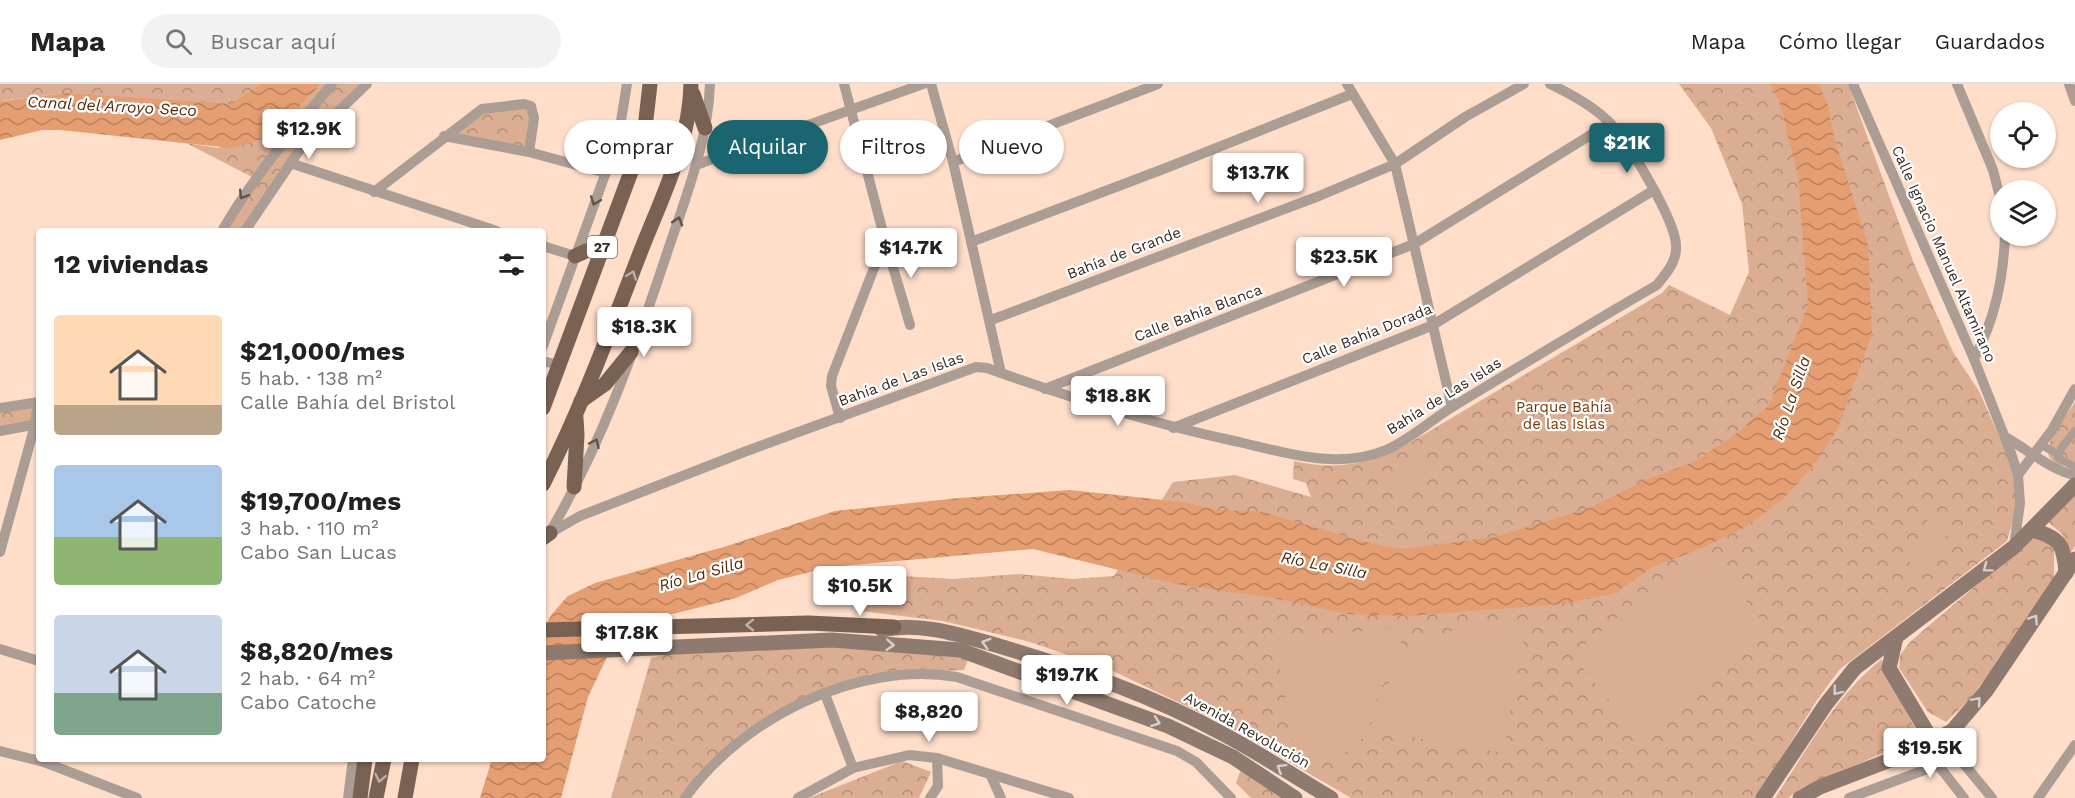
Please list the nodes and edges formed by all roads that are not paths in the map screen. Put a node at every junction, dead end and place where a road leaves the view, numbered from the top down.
1 (332, 84) edge
2 (367, 84) edge
3 (627, 84) edge
4 (650, 84) edge
5 (691, 84) edge
6 (710, 84) edge
7 (844, 84) edge
8 (923, 84) edge
9 (931, 84) edge
10 (1158, 84) edge
11 (1524, 84) edge
12 (1550, 84) edge
13 (1853, 84) edge
14 (1957, 84) edge
15 (2069, 84) edge
16 (1349, 89) edge
17 (2075, 101) edge
18 (852, 110) junction
19 (621, 120) edge
20 (1610, 123) junction
21 (705, 128) junction
22 (444, 136) junction
23 (529, 152) junction
24 (564, 162) edge
25 (953, 162) junction
26 (290, 163) junction
27 (1395, 164) junction
28 (696, 165) junction
29 (606, 174) edge
30 (1996, 180) edge
31 (1654, 190) junction
32 (374, 192) junction
33 (224, 228) edge
34 (247, 228) edge
35 (488, 228) edge
36 (885, 240) junction
37 (971, 242) junction
38 (604, 243) junction
39 (1414, 244) junction
40 (2003, 246) edge
41 (546, 247) edge
42 (575, 256) junction
43 (991, 320) junction
44 (910, 325) dead end
45 (1431, 326) junction
46 (546, 338) edge
47 (546, 344) edge
48 (564, 348) junction
49 (631, 352) junction
50 (1974, 359) junction
51 (546, 362) edge
52 (559, 365) junction
53 (1001, 373) junction
54 (1045, 389) junction
55 (2075, 389) edge
56 (546, 400) edge
57 (581, 401) junction
58 (36, 402) edge
59 (1452, 407) junction
60 (0, 408) edge
61 (575, 416) junction
62 (840, 418) junction
63 (36, 424) edge
64 (36, 427) edge
65 (1173, 428) junction
66 (0, 431) edge
67 (2075, 431) edge
68 (2005, 438) junction
69 (2038, 449) junction
70 (2058, 454) junction
71 (2075, 467) edge
72 (2018, 475) junction
73 (2075, 475) edge
74 (546, 478) edge
75 (2075, 485) edge
76 (574, 487) junction
77 (2032, 530) junction
78 (546, 536) edge
79 (1, 546) edge
80 (2014, 547) junction
81 (2075, 559) edge
82 (2066, 573) junction
83 (894, 627) junction
84 (546, 630) edge
85 (1896, 637) junction
86 (832, 640) junction
87 (0, 649) edge
88 (546, 652) edge
89 (36, 660) edge
90 (825, 694) junction
91 (1952, 731) junction
92 (1933, 742) junction
93 (2075, 744) edge
94 (0, 752) edge
95 (36, 758) edge
96 (937, 758) junction
97 (50, 762) edge
98 (353, 762) edge
99 (353, 762) edge
100 (383, 762) edge
101 (411, 762) edge
102 (1938, 765) junction
103 (853, 768) junction
104 (992, 776) junction
105 (1222, 794) edge
106 (1871, 794) edge
107 (137, 798) edge
108 (348, 798) edge
109 (360, 798) edge
110 (376, 798) edge
111 (405, 798) edge
112 (685, 798) edge
113 (798, 798) edge
114 (930, 798) edge
115 (1001, 798) edge
116 (1069, 798) edge
117 (1231, 798) edge
118 (1295, 798) edge
119 (1331, 798) edge
120 (1763, 798) edge
121 (1800, 798) edge
122 (1850, 798) edge
123 (1964, 798) edge
124 (1992, 798) edge
125 (2038, 798) edge

1 -> 33 street
2 - 26 street
3 - 19 street
4 - 38 main road, 27
5 - 21 main road
57 -> 5 main road, 27
6 - 21 street
7 - 18 street
8 - 18 street
9 - 25 street
10 - 25 street
11 - 27 street, Bahía de Grande
12 - 20 street
13 - 50 street, Calle Ignacio Manuel Altamirano
14 - 30 street
15 - 17 street
16 - 27 street
16 - 37 street
18 - 28 street
18 - 36 street
20 - 31 street
20 - 39 street, Calle Bahía Blanca
21 - 28 street
22 - 23 street
22 - 23 street
22 - 32 street
23 - 24 street
25 - 37 street
26 - 32 street
26 - 34 street
27 - 39 street
27 - 43 street, Bahía de Grande
49 -> 28 street
29 -> 42 street
31 - 45 street, Calle Bahía Dorada
31 - 59 street, Bahía de Las Islas
32 - 35 street
36 - 44 street
36 - 62 street
37 - 43 street
38 - 42 main road
38 - 48 main road, 27
39 - 45 street
39 - 54 street, Calle Bahía Blanca
40 - 50 street
41 - 42 street
42 - 46 street
43 - 53 street
45 - 59 street
45 - 65 street, Calle Bahía Dorada
47 - 48 street
48 - 52 main road, 27
49 - 57 main road
76 -> 49 street
50 - 68 street, Calle Ignacio Manuel Altamirano
51 - 52 street
52 - 56 main road, 27
53 - 54 street, Bahía de Las Islas
53 - 62 street, Bahía de Las Islas
54 - 65 street, Bahía de Las Islas
55 - 69 street
57 - 61 main road, 27
58 - 60 street
59 - 65 street, Bahía de Las Islas
61 - 74 main road, 27
61 - 76 main road
62 - 78 street, Bahía de Las Islas
63 - 66 street
64 - 79 street
67 - 70 street
68 - 69 street
68 - 72 street, Calle Ignacio Manuel Altamirano
69 - 70 street
69 - 72 street
69 - 73 street
70 - 71 street
72 - 80 street, Calle Ignacio Manuel Altamirano
75 - 77 main road
76 - 78 street
77 - 80 main road
77 - 82 main road
80 -> 85 main road
81 - 82 main road
91 -> 82 main road
83 -> 84 main road
83 - 86 main road, Avenida Revolución
119 -> 83 main road, Avenida Revolución
85 - 92 main road
85 -> 120 main road
86 - 88 main road, Avenida Revolución
86 -> 118 main road, Avenida Revolución
87 - 89 street
90 - 103 street
90 - 105 street
90 - 112 street
91 - 92 main road
91 - 124 street
92 - 102 street
92 - 121 main road
93 - 125 street
94 - 95 street
96 - 103 street
96 - 104 street
96 - 114 street
97 - 107 street
98 - 108 street
99 - 109 main road
100 -> 110 main road
101 - 111 main road
102 - 106 street
102 - 123 street
103 - 113 street
104 - 115 street
104 - 116 street
105 - 117 street
106 - 122 street

